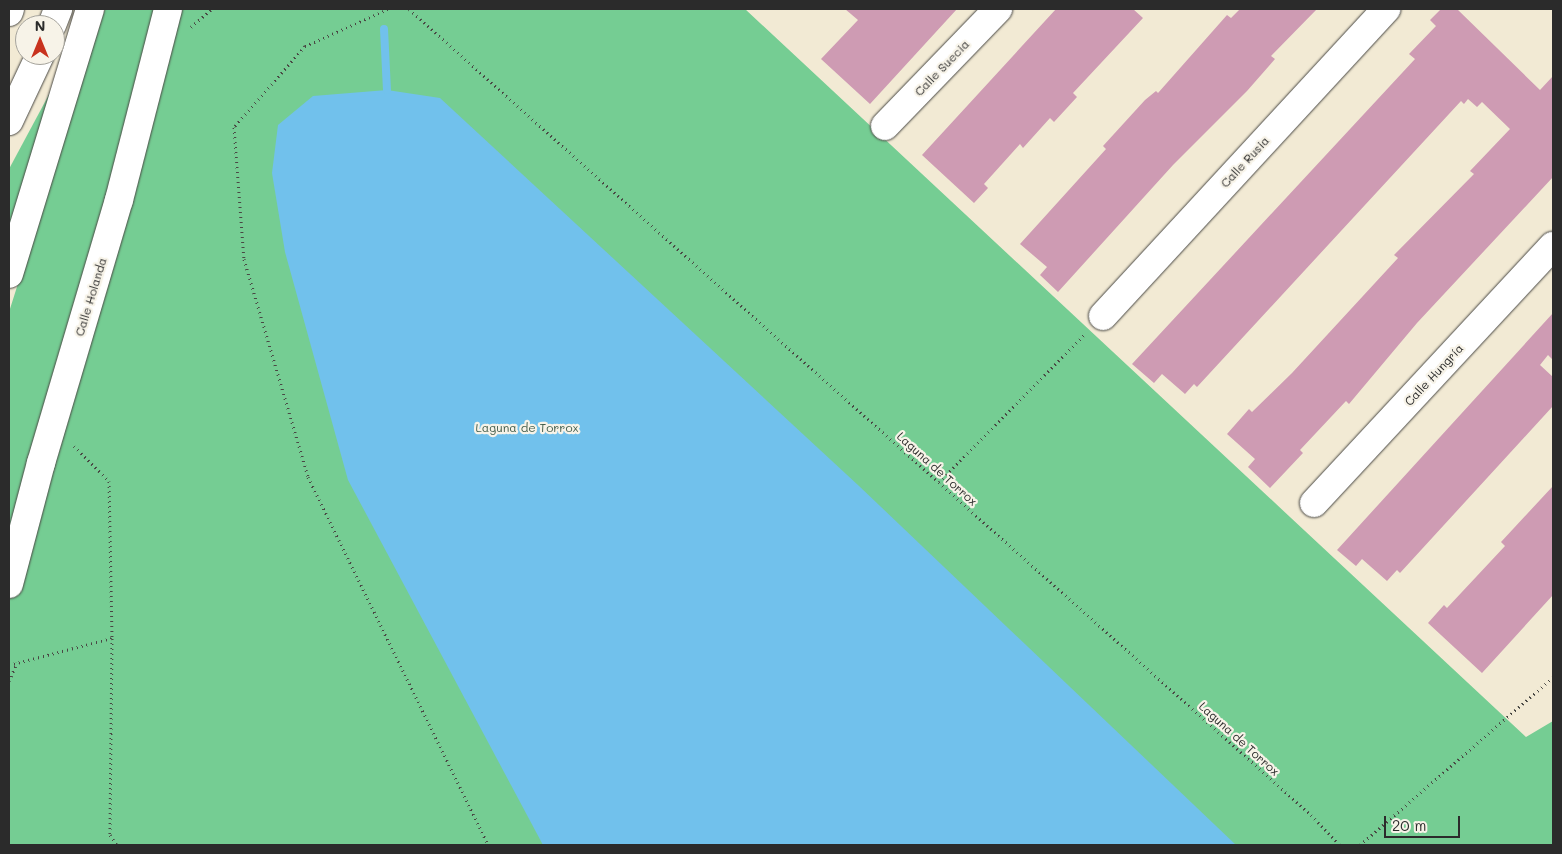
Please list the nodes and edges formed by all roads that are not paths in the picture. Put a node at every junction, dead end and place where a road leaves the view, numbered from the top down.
1 (90, 9) edge
2 (168, 9) edge
3 (998, 9) edge
4 (1386, 9) edge
5 (35, 65) edge
6 (9, 121) edge
7 (885, 126) dead end
8 (1553, 246) edge
9 (9, 274) edge
10 (1103, 316) road end
11 (1314, 503) dead end
12 (9, 584) edge

1 - 9 main road
2 - 12 main road, Calle Holanda
3 - 7 main road, Calle Suecia
4 - 10 main road, Calle Rusia
5 - 6 main road
8 - 11 main road, Calle Hungría

